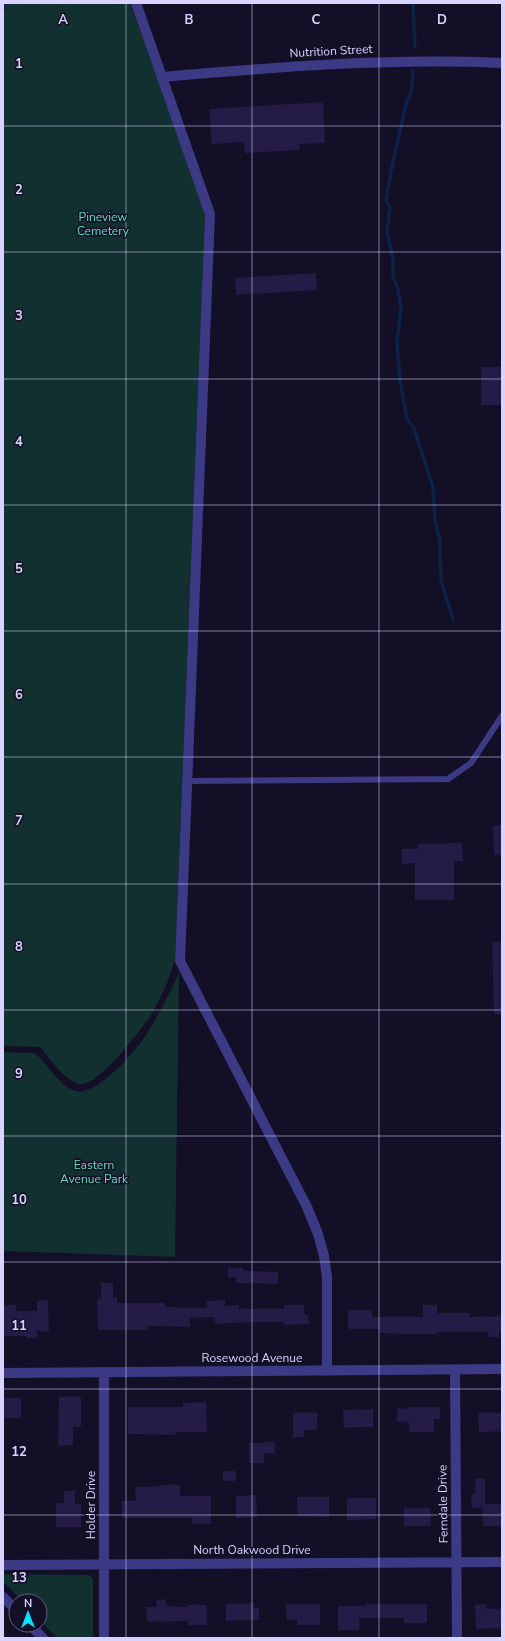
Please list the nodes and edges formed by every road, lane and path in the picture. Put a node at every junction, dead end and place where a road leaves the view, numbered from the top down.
1 (136, 3) edge
2 (502, 63) edge
3 (162, 77) junction
4 (502, 716) edge
5 (187, 781) junction
6 (502, 1369) edge
7 (455, 1370) junction
8 (327, 1371) junction
9 (104, 1372) junction
10 (3, 1373) edge
11 (457, 1562) junction
12 (502, 1562) edge
13 (103, 1564) junction
14 (3, 1565) edge
15 (104, 1638) edge
16 (457, 1638) edge

1 - 3 street
2 - 3 street, Nutrition Street
3 - 5 street
4 - 5 lane
5 - 8 street
6 - 7 street, Rosewood Avenue
7 - 8 street, Rosewood Avenue
7 - 11 street, Ferndale Drive
8 - 9 street, Rosewood Avenue
9 - 10 street, Rosewood Avenue
9 - 13 street, Holder Drive
11 - 12 street, North Oakwood Drive
11 - 13 street, North Oakwood Drive
11 - 16 street, Ferndale Drive
13 - 14 street, North Oakwood Drive
13 - 15 street, Holder Drive

